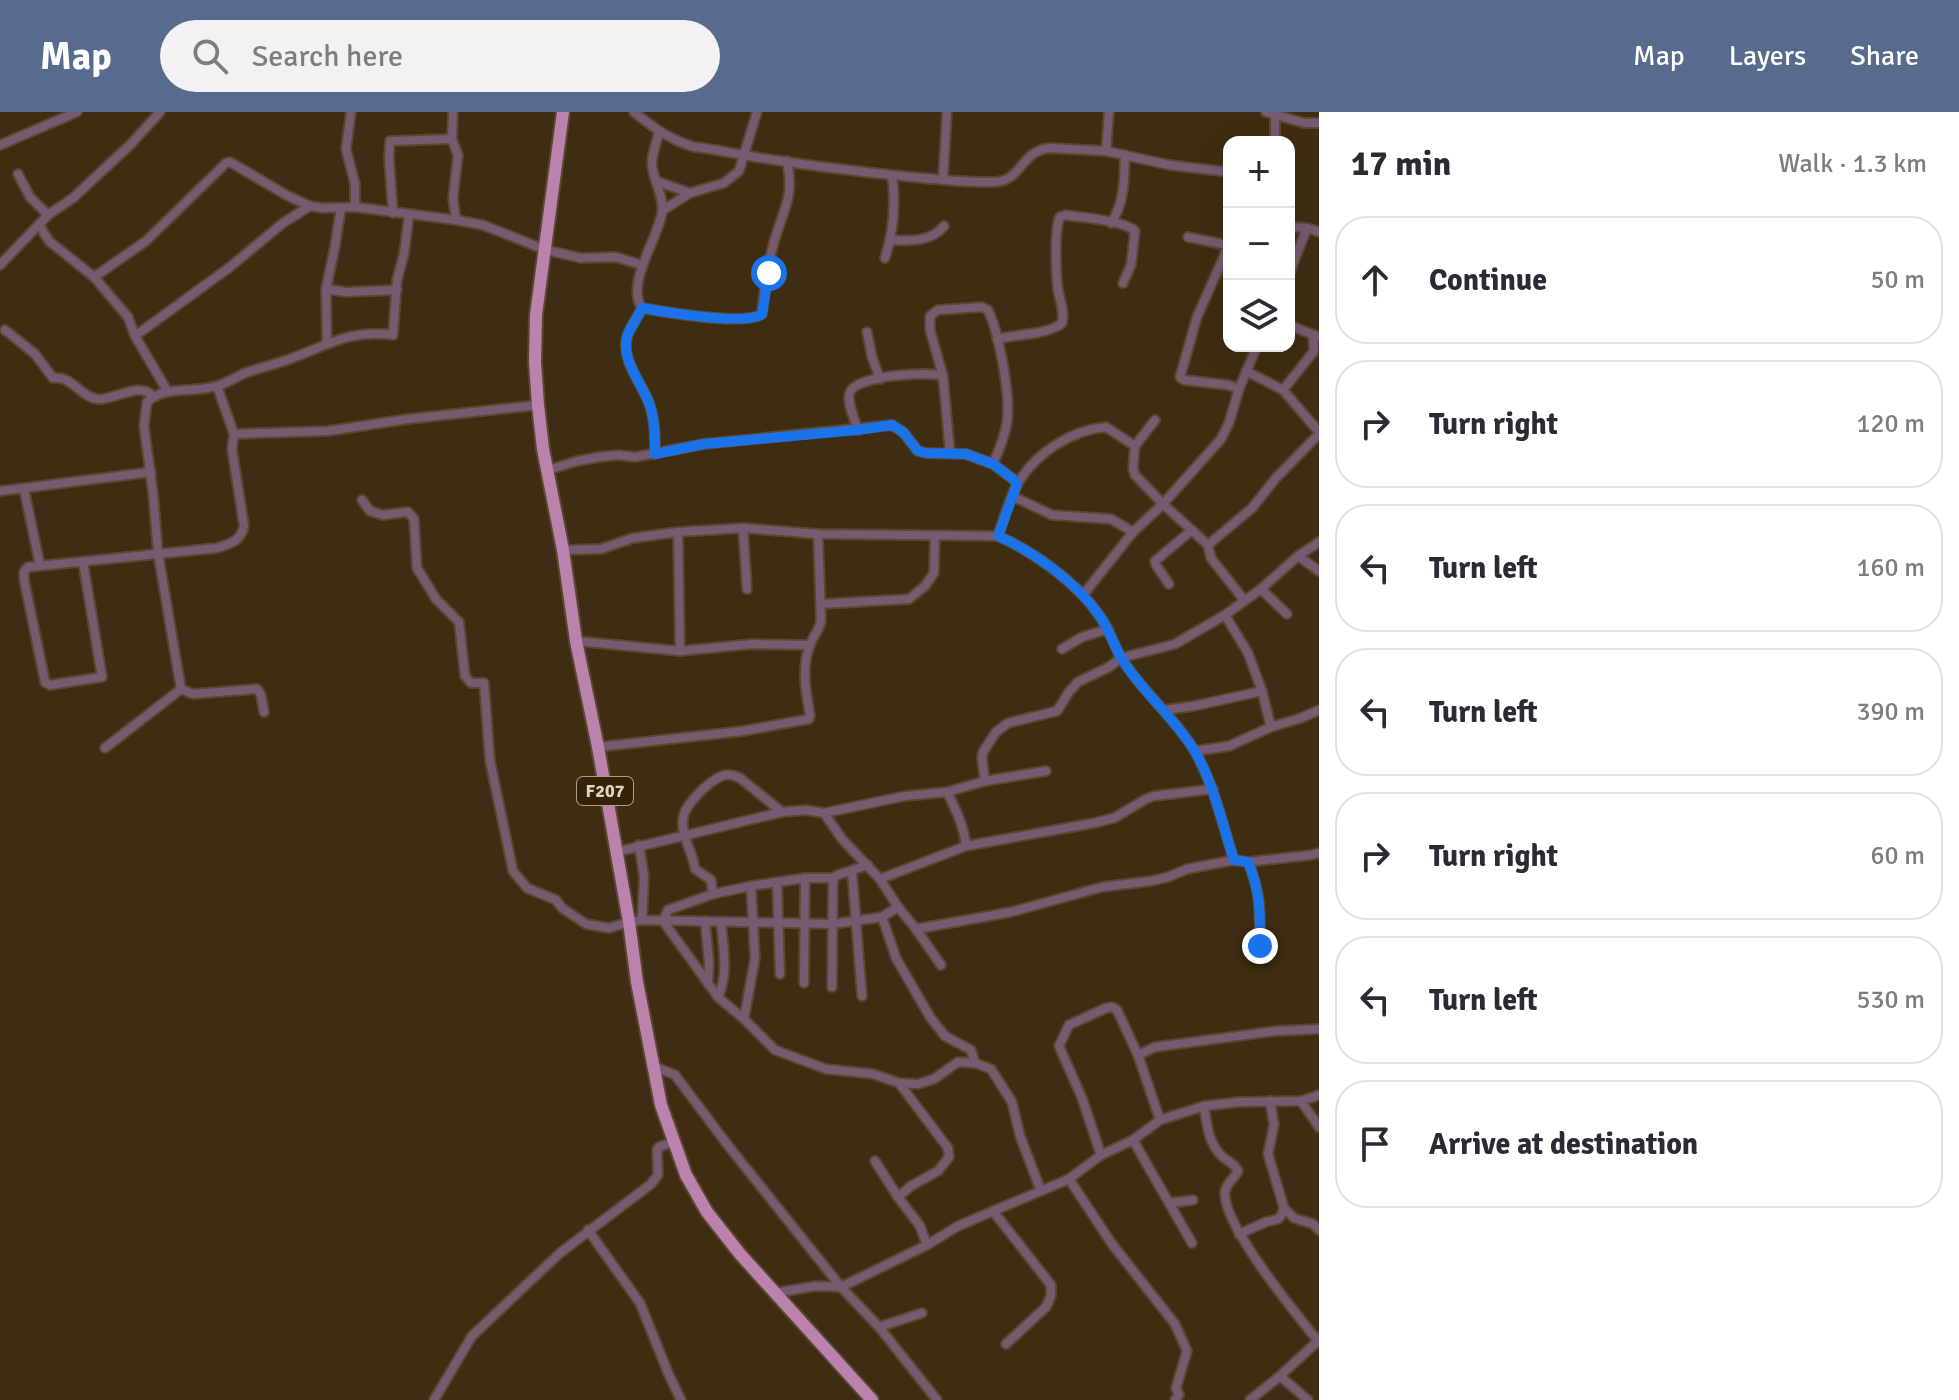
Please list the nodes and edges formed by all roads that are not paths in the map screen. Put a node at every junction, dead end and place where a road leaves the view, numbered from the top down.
1 (77, 112) edge
2 (160, 112) edge
3 (351, 112) edge
4 (453, 112) edge
5 (563, 112) edge
6 (634, 112) edge
7 (757, 112) edge
8 (947, 112) edge
9 (1109, 112) edge
10 (1270, 114) edge
11 (1319, 123) edge
12 (659, 132) junction
13 (1274, 136) edge
14 (452, 139) junction
15 (0, 145) edge
16 (1106, 151) junction
17 (743, 155) junction
18 (1125, 155) junction
19 (787, 161) junction
20 (1223, 171) edge
21 (18, 174) dead end
22 (892, 175) junction
23 (943, 180) junction
24 (656, 181) junction
25 (690, 193) junction
26 (310, 206) junction
27 (355, 207) junction
28 (341, 208) junction
29 (663, 210) junction
30 (393, 213) junction
31 (48, 215) junction
32 (409, 215) junction
33 (456, 220) junction
34 (1111, 223) junction
35 (39, 225) junction
36 (944, 226) dead end
37 (1295, 227) edge
38 (1307, 228) junction
39 (1319, 232) edge
40 (1188, 237) dead end
41 (891, 240) junction
42 (1223, 244) edge
43 (546, 250) junction
44 (885, 258) dead end
45 (1223, 258) edge
46 (1295, 259) edge
47 (0, 264) edge
48 (642, 265) junction
49 (94, 277) junction
50 (1123, 283) dead end
51 (326, 289) junction
52 (397, 290) junction
53 (642, 308) junction
54 (1295, 328) edge
55 (5, 330) dead end
56 (867, 332) dead end
57 (135, 336) junction
58 (1316, 337) edge
59 (997, 339) junction
60 (327, 343) junction
61 (1254, 352) edge
62 (1246, 371) junction
63 (943, 376) junction
64 (880, 379) junction
65 (217, 386) junction
66 (1239, 389) junction
67 (1283, 390) junction
68 (168, 392) junction
69 (153, 396) junction
70 (538, 405) junction
71 (1155, 420) dead end
72 (858, 430) junction
73 (1319, 433) edge
74 (234, 434) junction
75 (1135, 446) junction
76 (950, 453) junction
77 (655, 454) junction
78 (993, 464) junction
79 (548, 470) junction
80 (151, 472) junction
81 (1017, 484) junction
82 (24, 489) junction
83 (0, 491) edge
84 (1012, 496) junction
85 (362, 500) dead end
86 (1163, 504) junction
87 (743, 528) junction
88 (1192, 530) junction
89 (678, 532) junction
90 (1133, 532) junction
91 (818, 534) junction
92 (935, 535) junction
93 (998, 536) junction
94 (1319, 542) edge
95 (1208, 545) junction
96 (563, 550) junction
97 (158, 553) junction
98 (1298, 556) junction
99 (83, 562) junction
100 (40, 565) junction
101 (1319, 571) edge
102 (1169, 584) dead end
103 (747, 589) dead end
104 (1261, 589) junction
105 (1083, 595) junction
106 (1244, 600) junction
107 (821, 604) junction
108 (1287, 614) dead end
109 (1225, 615) junction
110 (1108, 629) junction
111 (576, 641) junction
112 (810, 645) junction
113 (1062, 649) dead end
114 (680, 651) junction
115 (1121, 658) junction
116 (181, 689) junction
117 (1262, 691) junction
118 (1164, 710) junction
119 (1319, 710) edge
120 (264, 712) dead end
121 (1271, 727) junction
122 (598, 747) junction
123 (105, 748) dead end
124 (1195, 751) junction
125 (1046, 771) dead end
126 (985, 781) junction
127 (1213, 789) junction
128 (947, 792) junction
129 (782, 812) junction
130 (824, 813) junction
131 (684, 836) junction
132 (639, 845) junction
133 (966, 846) junction
134 (616, 852) junction
135 (1319, 853) edge
136 (1234, 860) junction
137 (1248, 862) junction
138 (868, 865) junction
139 (852, 872) junction
140 (805, 878) junction
141 (833, 878) junction
142 (880, 879) junction
143 (777, 882) junction
144 (751, 886) junction
145 (713, 894) junction
146 (898, 907) junction
147 (882, 917) junction
148 (635, 921) junction
149 (663, 921) junction
150 (705, 921) junction
151 (753, 921) junction
152 (857, 921) junction
153 (721, 922) junction
154 (779, 922) junction
155 (804, 922) junction
156 (833, 924) junction
157 (916, 929) junction
158 (1260, 946) dead end
159 (941, 965) dead end
160 (780, 974) dead end
161 (804, 983) dead end
162 (708, 985) junction
163 (832, 987) dead end
164 (862, 996) dead end
165 (718, 997) junction
166 (744, 1019) junction
167 (1319, 1029) edge
168 (1138, 1055) junction
169 (975, 1063) junction
170 (653, 1066) junction
171 (899, 1083) junction
172 (1319, 1095) edge
173 (1270, 1101) junction
174 (1301, 1101) junction
175 (1204, 1106) junction
176 (1160, 1120) junction
177 (1319, 1127) edge
178 (1133, 1140) junction
179 (673, 1142) junction
180 (1101, 1155) junction
181 (875, 1161) dead end
182 (1069, 1179) junction
183 (1041, 1191) junction
184 (898, 1197) junction
185 (1193, 1200) dead end
186 (1169, 1203) junction
187 (1284, 1208) junction
188 (993, 1211) junction
189 (588, 1230) junction
190 (1319, 1230) edge
191 (1239, 1234) junction
192 (1192, 1243) dead end
193 (927, 1245) junction
194 (841, 1287) junction
195 (775, 1293) junction
196 (922, 1313) dead end
197 (879, 1327) junction
198 (1318, 1341) edge
199 (1006, 1344) dead end
200 (1280, 1376) junction
201 (434, 1400) edge
202 (681, 1400) edge
203 (872, 1400) edge
204 (937, 1400) edge
205 (1175, 1400) edge
206 (1250, 1400) edge
207 (1308, 1400) edge

1 - 15 street
2 - 31 street
3 - 27 street
4 - 14 street
5 - 43 main road, F207
6 - 12 street
7 - 17 street
8 - 23 street
9 - 16 street
10 - 11 street
10 - 13 street
12 - 17 street
12 - 24 street
14 - 30 street
14 - 33 street
16 - 18 street
16 - 23 street
17 - 19 street
17 - 25 street
18 - 20 street
18 - 34 street
19 - 22 street
19 - 53 street
21 - 31 street
22 - 23 street
22 - 41 street
24 - 25 street
24 - 29 street
25 - 29 street
26 - 28 street
26 - 49 street
26 - 57 street
27 - 28 street
27 - 30 street
28 - 51 street
29 - 48 street
30 - 32 street
31 - 35 street
32 - 33 street
32 - 52 street
33 - 43 street
34 - 50 street
34 - 59 street
35 - 47 street
35 - 49 street
36 - 41 street
37 - 38 street
38 - 39 street
38 - 46 street
40 - 42 street
41 - 44 street
43 - 48 street
43 - 70 main road, F207
45 - 66 street
48 - 53 street
49 - 57 street
51 - 52 street
51 - 60 street
52 - 60 street
53 - 77 street
54 - 58 street
55 - 69 street
56 - 64 street
57 - 68 street
58 - 67 street
59 - 63 street
59 - 78 street
60 - 65 street
61 - 62 street
62 - 66 street
62 - 67 street
63 - 64 street
63 - 76 street
64 - 72 street
65 - 68 street
65 - 74 street
66 - 86 street
67 - 73 street
68 - 69 street
69 - 80 street
70 - 74 street
70 - 79 main road, F207
71 - 75 street
72 - 76 street
72 - 77 street
73 - 95 street
74 - 97 street
75 - 81 street
75 - 86 street
76 - 78 street
77 - 79 street
78 - 81 street
79 - 96 main road, F207
80 - 82 street
80 - 97 street
81 - 84 street
82 - 83 street
82 - 100 street
84 - 90 street
84 - 93 street
85 - 148 street
86 - 88 street
86 - 90 street
87 - 89 street
87 - 91 street
87 - 103 street
88 - 95 street
88 - 102 street
89 - 96 street
89 - 114 street
90 - 105 street
91 - 92 street
91 - 107 street
92 - 93 street
92 - 107 street
93 - 105 street
94 - 98 street
95 - 106 street
96 - 111 main road, F207
97 - 99 street
97 - 116 street
98 - 101 street
98 - 104 street
99 - 100 street
99 - 100 street
104 - 106 street
104 - 108 street
105 - 110 street
106 - 109 street
107 - 112 street
109 - 115 street
109 - 117 street
110 - 113 street
110 - 115 street
111 - 114 street
111 - 122 main road, F207
112 - 114 street
112 - 122 street
115 - 118 street
115 - 126 street
116 - 120 street
116 - 123 street
117 - 118 street
117 - 121 street
118 - 124 street
119 - 121 street
121 - 124 street
122 - 134 main road, F207
124 - 127 street
125 - 126 street
126 - 128 street
127 - 133 street
127 - 136 street
128 - 130 street
128 - 133 street
129 - 130 street
129 - 131 street
129 - 131 street
130 - 138 street
131 - 132 street
131 - 145 street
132 - 134 street
132 - 148 street
133 - 142 street
134 - 148 main road, F207
135 - 137 street
136 - 137 street
136 - 157 street
137 - 158 street
138 - 139 street
138 - 142 street
139 - 141 street
139 - 152 street
140 - 141 street
140 - 143 street
140 - 155 street
141 - 156 street
142 - 146 street
143 - 144 street
143 - 154 street
144 - 145 street
144 - 151 street
145 - 149 street
146 - 147 street
146 - 157 street
147 - 152 street
147 - 169 street
148 - 149 street
148 - 170 main road, F207
149 - 150 street
149 - 162 street
150 - 153 street
150 - 162 street
151 - 153 street
151 - 154 street
151 - 166 street
152 - 156 street
152 - 164 street
153 - 165 street
154 - 155 street
154 - 160 street
155 - 156 street
155 - 161 street
156 - 163 street
157 - 159 street
162 - 165 street
165 - 166 street
166 - 171 street
167 - 168 street
168 - 176 street
168 - 180 street
169 - 171 street
169 - 183 street
170 - 179 main road, F207
170 - 194 street
171 - 184 street
172 - 174 street
173 - 174 street
173 - 175 street
173 - 187 street
174 - 177 street
175 - 176 street
175 - 191 street
176 - 178 street
178 - 180 street
178 - 186 street
179 - 189 street
179 - 195 main road, F207
180 - 182 street
181 - 184 street
182 - 183 street
182 - 205 street
183 - 188 street
184 - 193 street
185 - 186 street
186 - 192 street
187 - 190 street
187 - 191 street
188 - 193 street
188 - 199 street
189 - 201 street
189 - 202 street
191 - 198 street
193 - 194 street
194 - 195 street
194 - 197 street
195 - 203 main road, F207
196 - 197 street
197 - 204 street
198 - 200 street
200 - 206 street
200 - 207 street

